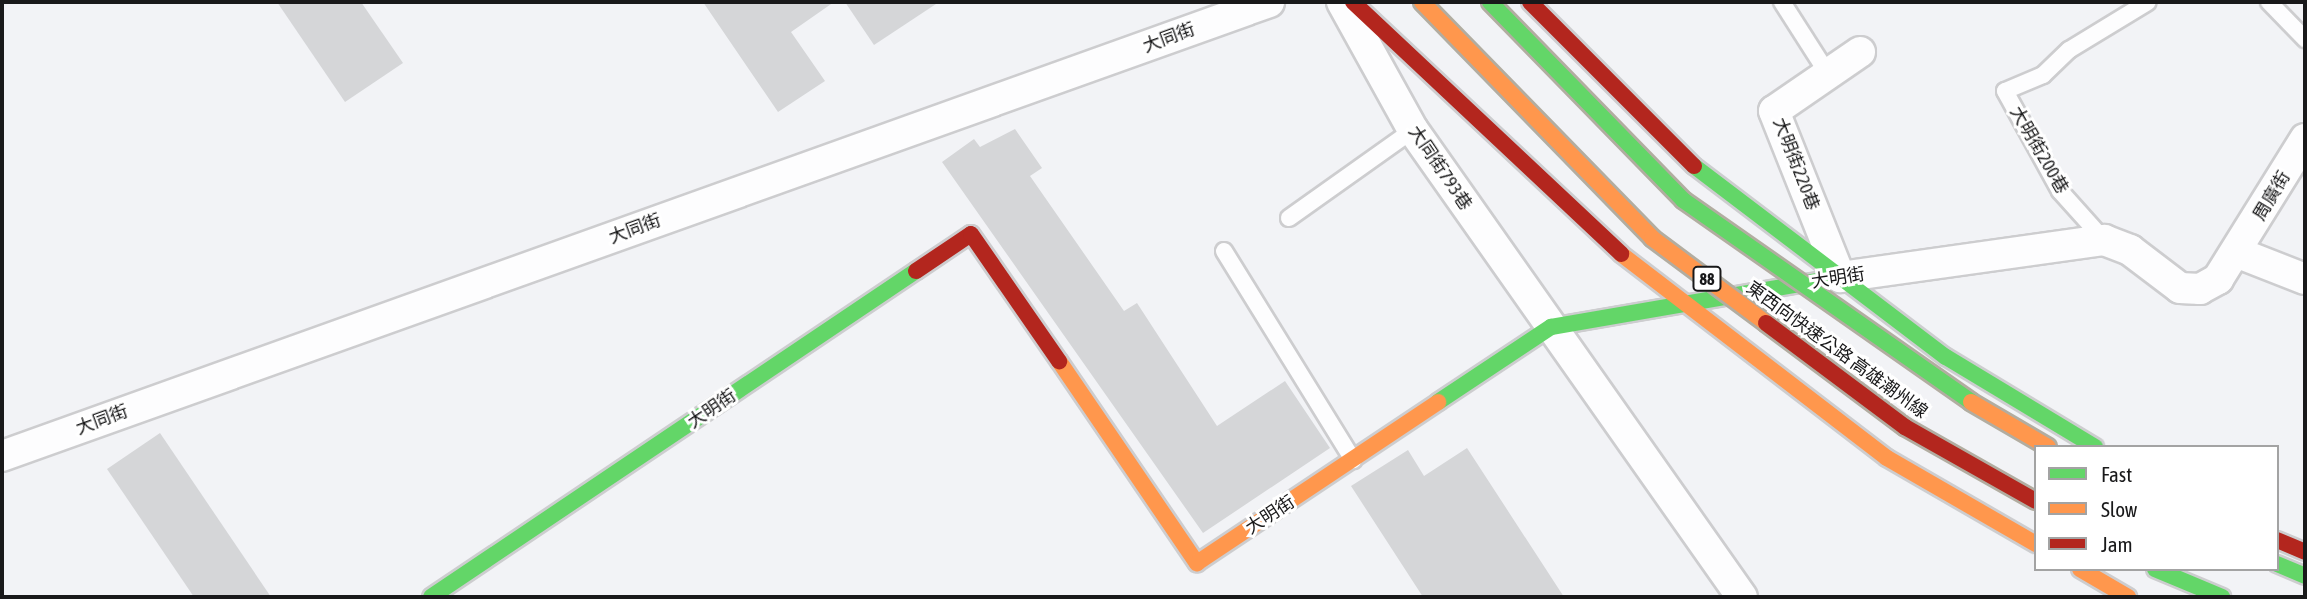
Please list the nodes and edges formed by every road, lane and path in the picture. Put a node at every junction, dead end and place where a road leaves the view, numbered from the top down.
1 (1269, 2) edge
2 (1342, 2) edge
3 (1353, 2) edge
4 (1422, 2) edge
5 (1490, 2) edge
6 (1530, 2) edge
7 (1782, 2) edge
8 (2148, 2) edge
9 (2269, 2) edge
10 (2305, 38) edge
11 (1860, 52) dead end
12 (1828, 74) junction
13 (1413, 130) junction
14 (2305, 139) edge
15 (1289, 218) dead end
16 (2104, 240) junction
17 (1224, 251) dead end
18 (2236, 252) junction
19 (1840, 277) junction
20 (2305, 279) edge
21 (1685, 304) junction
22 (1551, 327) junction
23 (2045, 445) edge
24 (2092, 445) edge
25 (2, 456) edge
26 (1353, 460) junction
27 (2034, 500) edge
28 (2279, 541) edge
29 (2034, 543) edge
30 (2305, 552) edge
31 (2279, 565) edge
32 (2083, 571) edge
33 (2160, 571) edge
34 (2305, 576) edge
35 (431, 597) edge
36 (1742, 597) edge
37 (2128, 597) edge
38 (2222, 597) edge

1 - 25 street, 大同街
2 - 13 street, 大同街793巷
3 - 21 main road
4 - 27 main road, 東西向快速公路 高雄潮州線 / 88, bridge
5 - 23 main road, 東西向快速公路 高雄潮州線, bridge
6 - 19 main road
7 - 12 lane
8 - 16 lane, 大明街200巷
9 - 10 lane
11 - 12 street, 大明街220巷
12 - 19 street, 大明街220巷
13 - 15 lane
13 - 22 street, 大同街793巷
14 - 18 street, 周廣街
16 - 18 street
16 - 19 street, 大明街
17 - 26 lane
18 - 20 street
19 - 21 main road, 大明街
19 - 24 main road
21 - 22 main road, 大明街
21 - 29 main road
22 - 26 main road, 大明街
22 - 36 street, 大同街793巷
26 - 35 main road, 大明街
28 - 30 main road
31 - 34 main road
32 - 37 main road
33 - 38 main road

